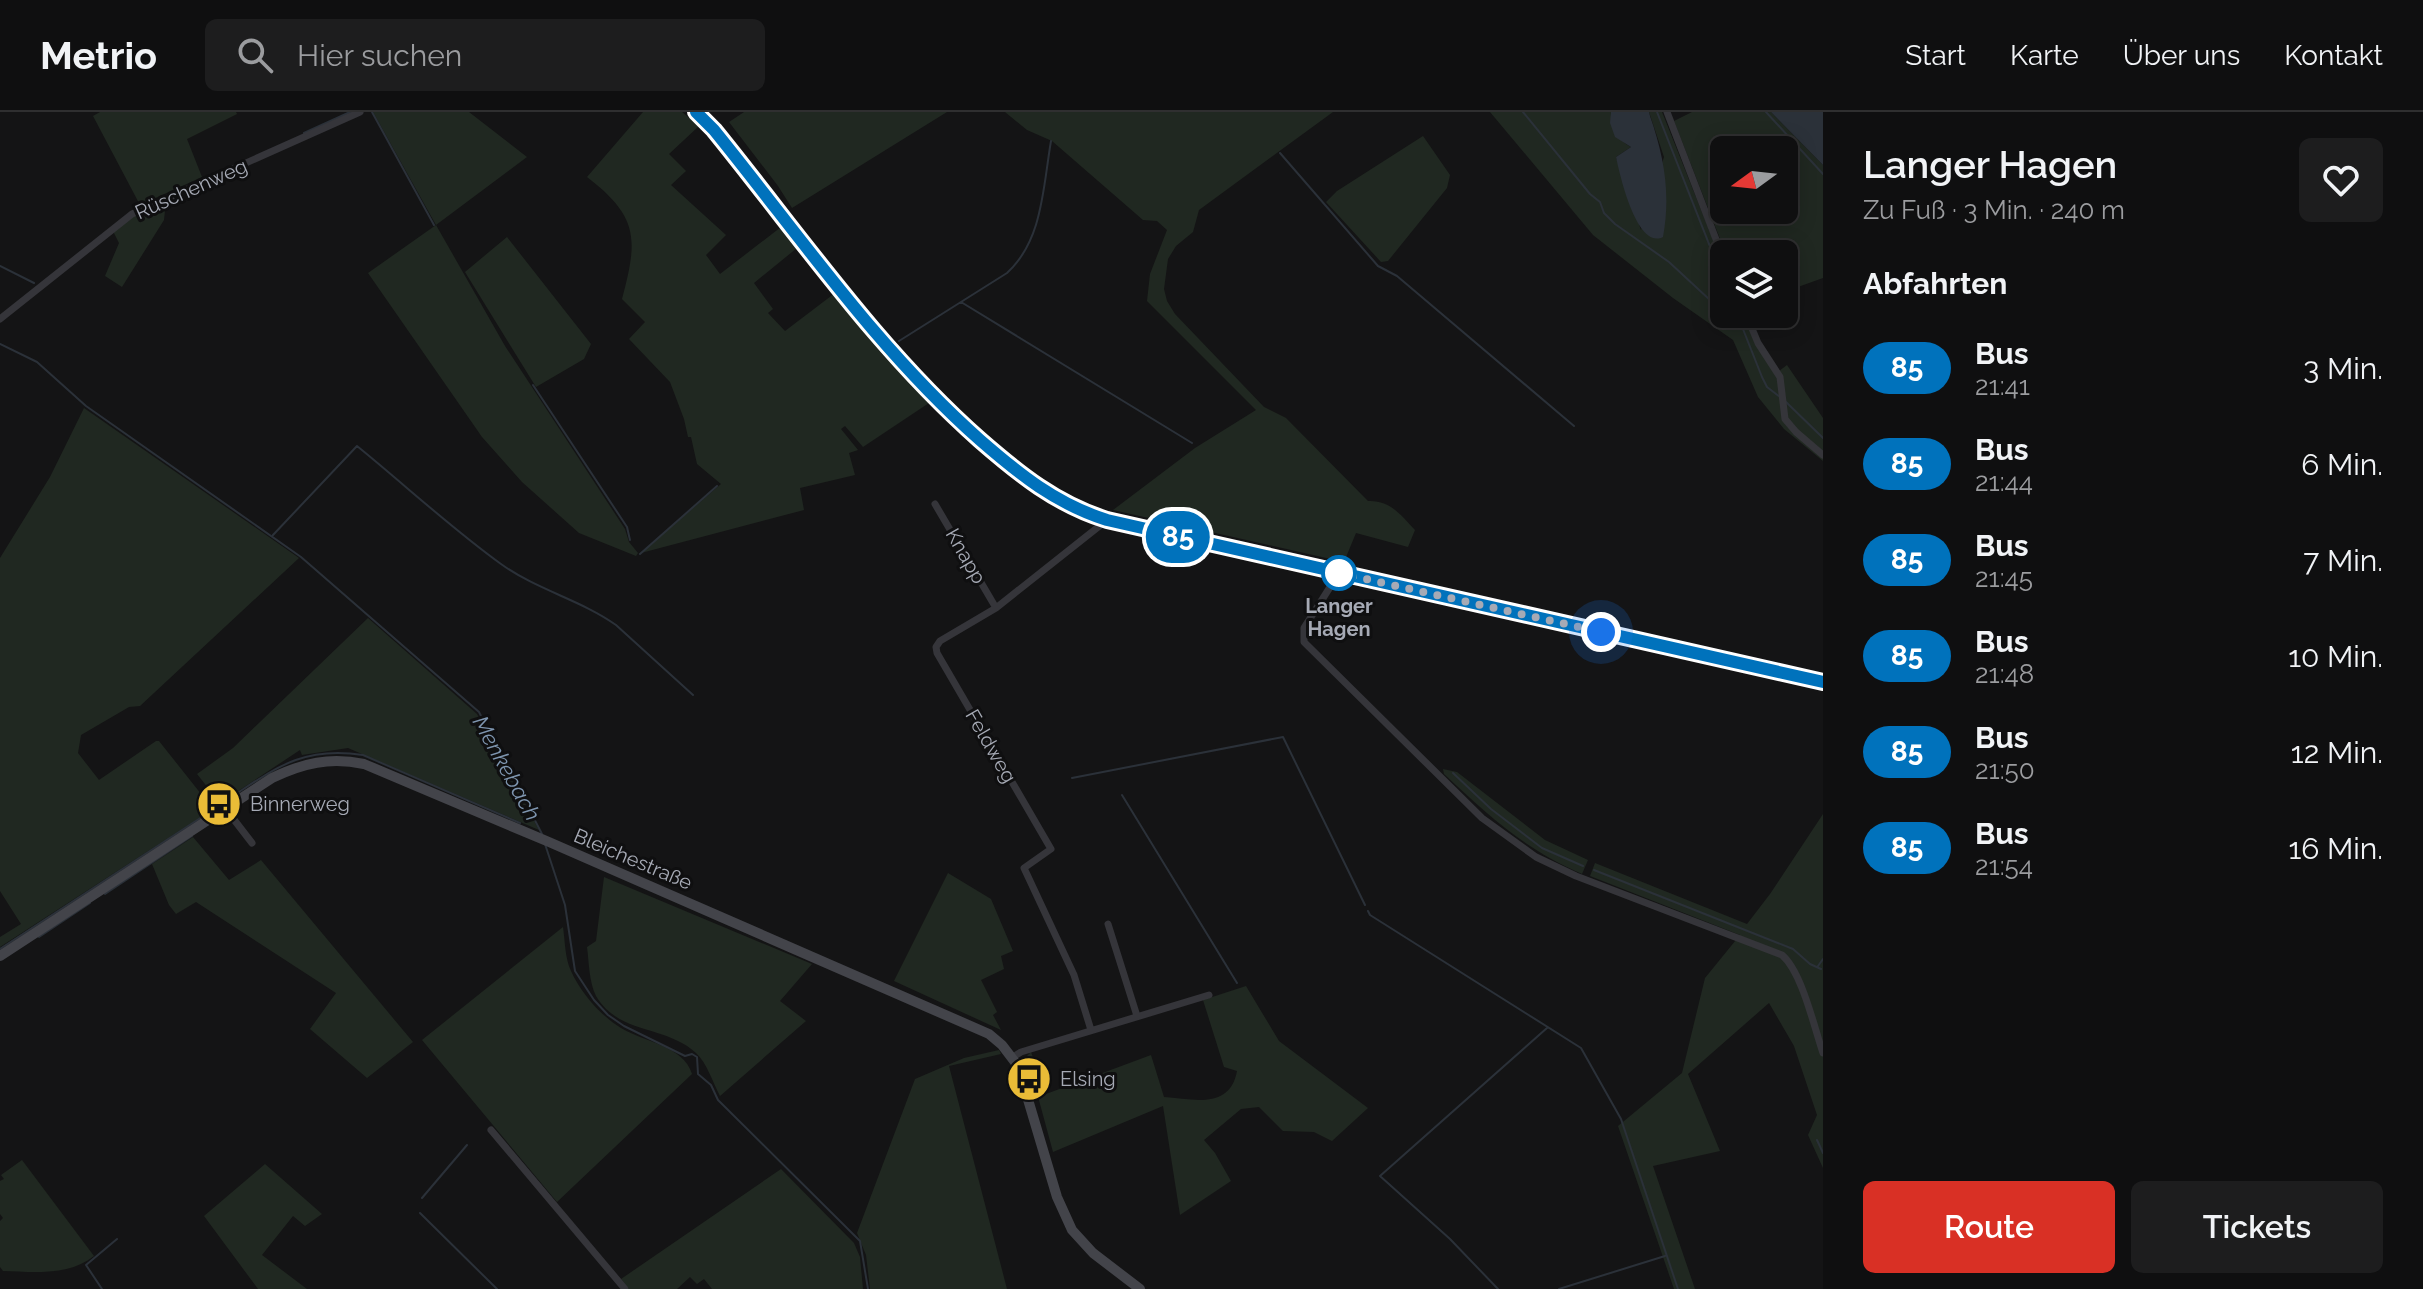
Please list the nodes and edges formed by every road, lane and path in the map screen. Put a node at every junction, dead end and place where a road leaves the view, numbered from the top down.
1 (360, 112) edge
2 (696, 112) edge
3 (1667, 112) edge
4 (1716, 240) edge
5 (0, 319) edge
6 (1752, 328) edge
7 (1823, 455) edge
8 (935, 504) dead end
9 (1107, 520) junction
10 (1339, 573) junction
11 (996, 608) junction
12 (1823, 682) edge
13 (225, 808) junction
14 (252, 843) dead end
15 (1108, 924) dead end
16 (0, 956) edge
17 (1209, 995) dead end
18 (1137, 1016) junction
19 (1091, 1030) junction
20 (1823, 1053) edge
21 (1013, 1057) junction
22 (491, 1130) dead end
23 (625, 1289) edge
24 (1140, 1289) edge

1 - 5 street, Rüschenweg
2 - 9 street
3 - 4 street
6 - 7 street
8 - 11 street, Knapp
9 - 10 street
9 - 11 street, Feldweg
10 - 12 street
10 - 20 street
11 - 19 street, Feldweg
13 - 14 street
13 - 16 street, Bleichestraße
13 - 21 street, Bleichestraße
15 - 18 street
17 - 18 street
18 - 19 street
19 - 21 street
21 - 24 street, Bleichestraße
22 - 23 street

